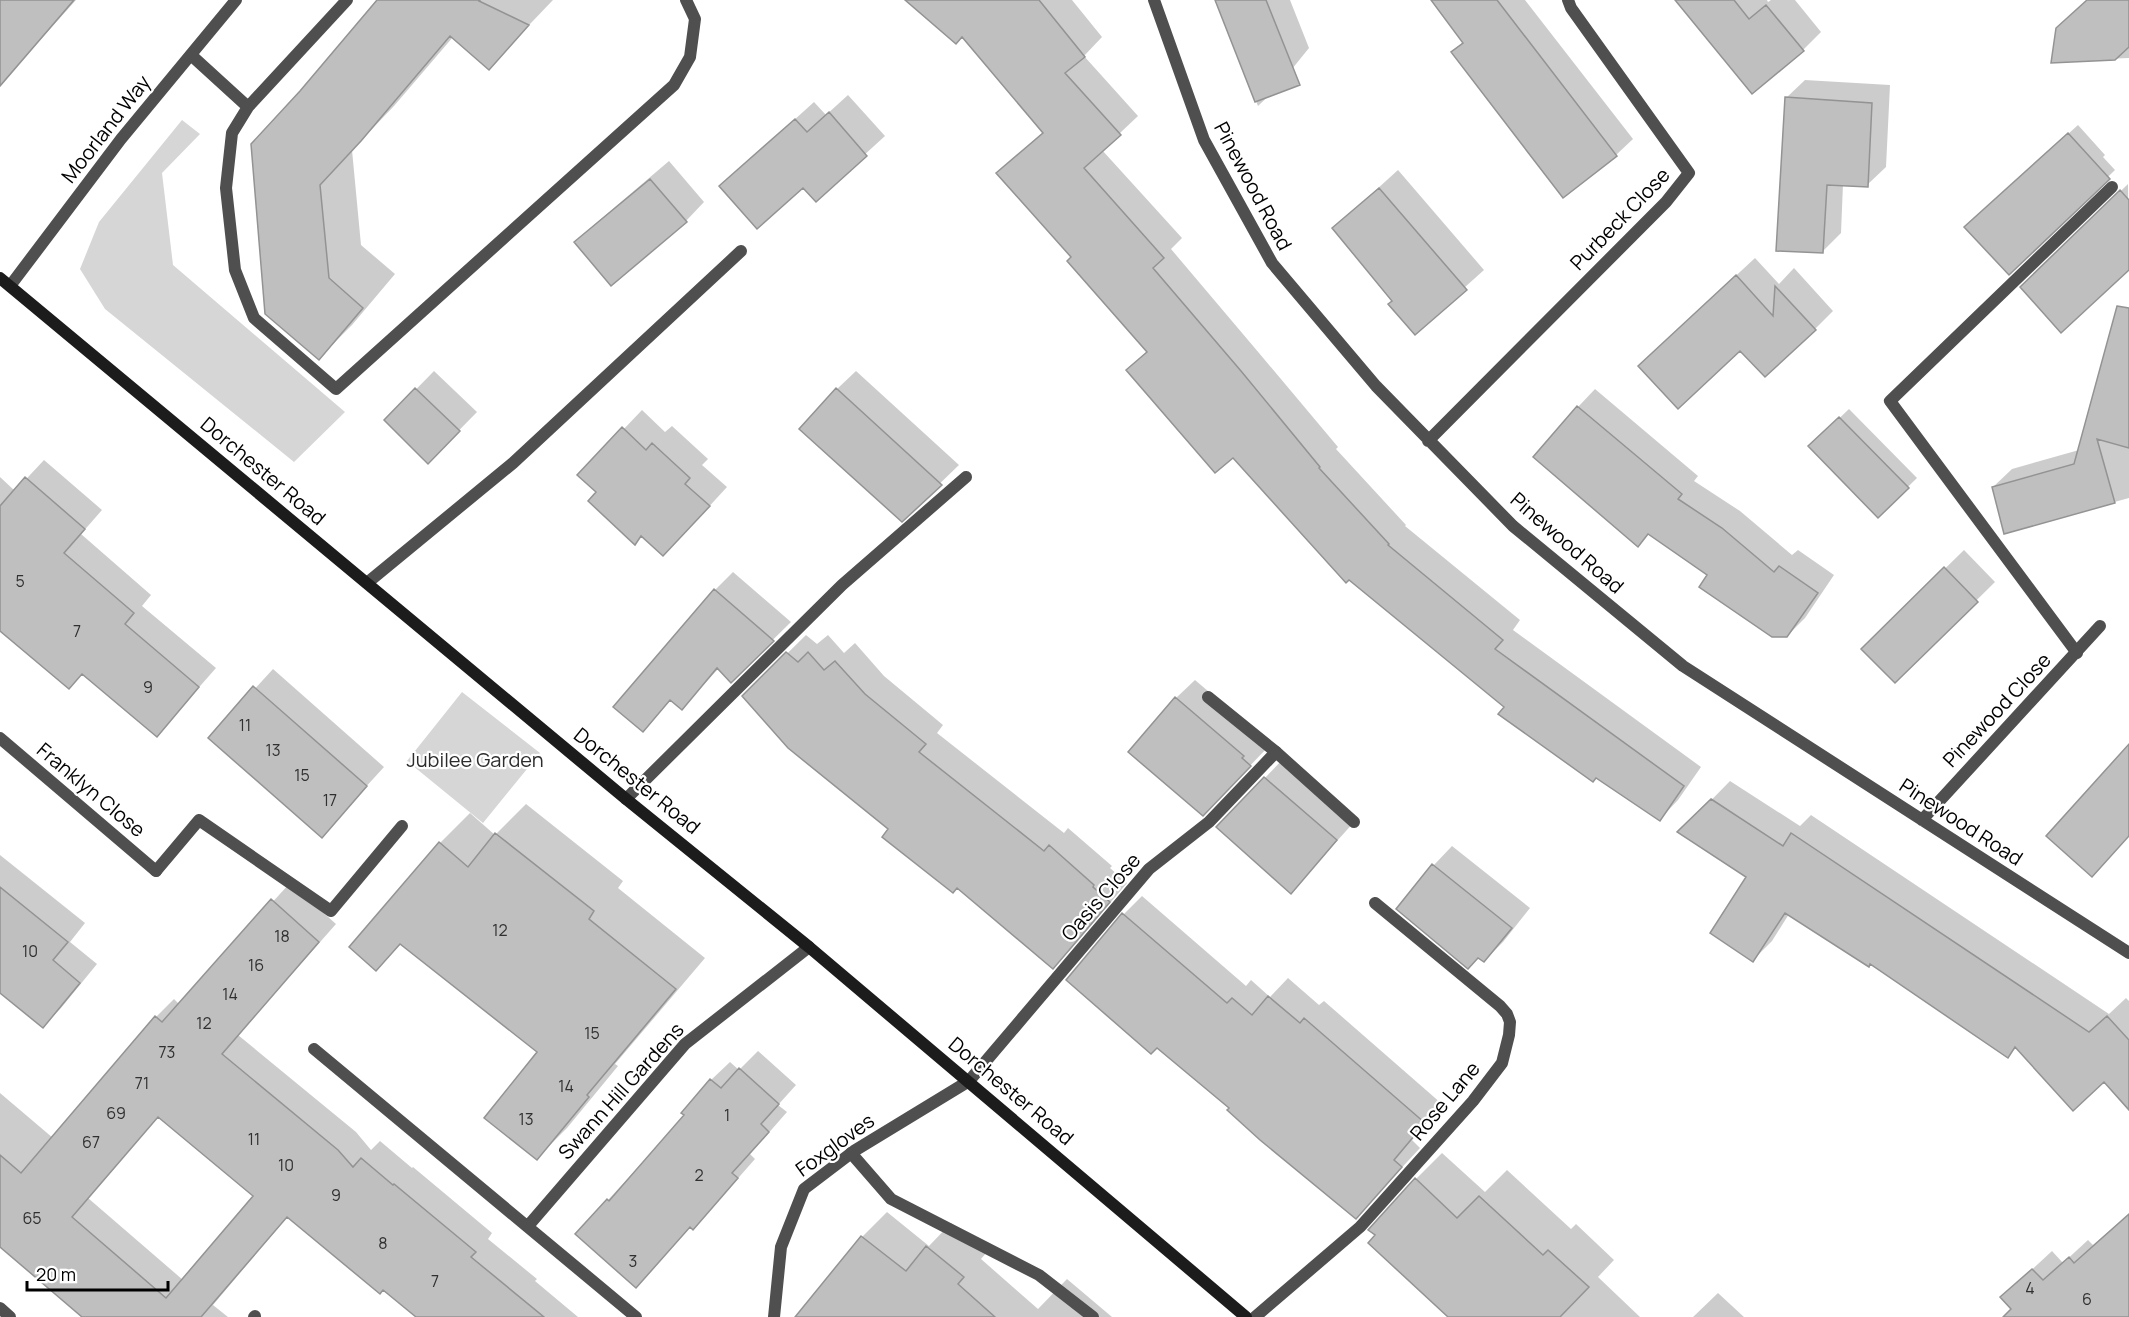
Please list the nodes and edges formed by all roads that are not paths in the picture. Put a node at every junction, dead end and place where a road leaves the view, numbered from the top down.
1 (236, 0) edge
2 (346, 0) edge
3 (686, 0) edge
4 (1154, 0) edge
5 (1568, 0) edge
6 (191, 55) junction
7 (248, 107) junction
8 (2112, 187) dead end
9 (741, 251) dead end
10 (5, 282) edge
11 (1428, 441) junction
12 (966, 477) dead end
13 (367, 583) junction
14 (2100, 626) dead end
15 (2077, 652) junction
16 (1209, 697) dead end
17 (0, 738) edge
18 (1276, 752) junction
19 (626, 799) junction
20 (1922, 820) junction
21 (1354, 822) dead end
22 (402, 826) dead end
23 (1375, 903) dead end
24 (809, 947) junction
25 (2129, 953) edge
26 (314, 1049) dead end
27 (969, 1081) junction
28 (851, 1153) junction
29 (528, 1226) junction
30 (0, 1308) edge
31 (10, 1317) edge
32 (636, 1317) edge
33 (774, 1317) edge
34 (1093, 1317) edge
35 (1246, 1317) edge
36 (1255, 1317) edge

1 - 6 street, Moorland Way
2 - 7 street
3 - 7 street
4 - 11 street, Pinewood Road
5 - 11 street, Purbeck Close
6 - 7 street
6 - 10 street, Moorland Way
8 - 15 street
9 - 13 street
10 - 13 main road, Dorchester Road
11 - 20 street, Pinewood Road
12 - 19 street
13 - 19 main road, Dorchester Road
14 - 15 street, Pinewood Close
15 - 20 street, Pinewood Close
16 - 18 street
17 - 22 street, Franklyn Close
18 - 21 street
18 - 27 street, Oasis Close
19 - 24 main road, Dorchester Road
20 - 25 street, Pinewood Road
23 - 36 street, Rose Lane
24 - 27 main road, Dorchester Road
24 - 29 street, Swann Hill Gardens
26 - 29 street
27 - 28 street, Foxgloves
27 - 35 main road, Dorchester Road
28 - 33 street, Foxgloves
28 - 34 street
29 - 32 street
30 - 31 street

